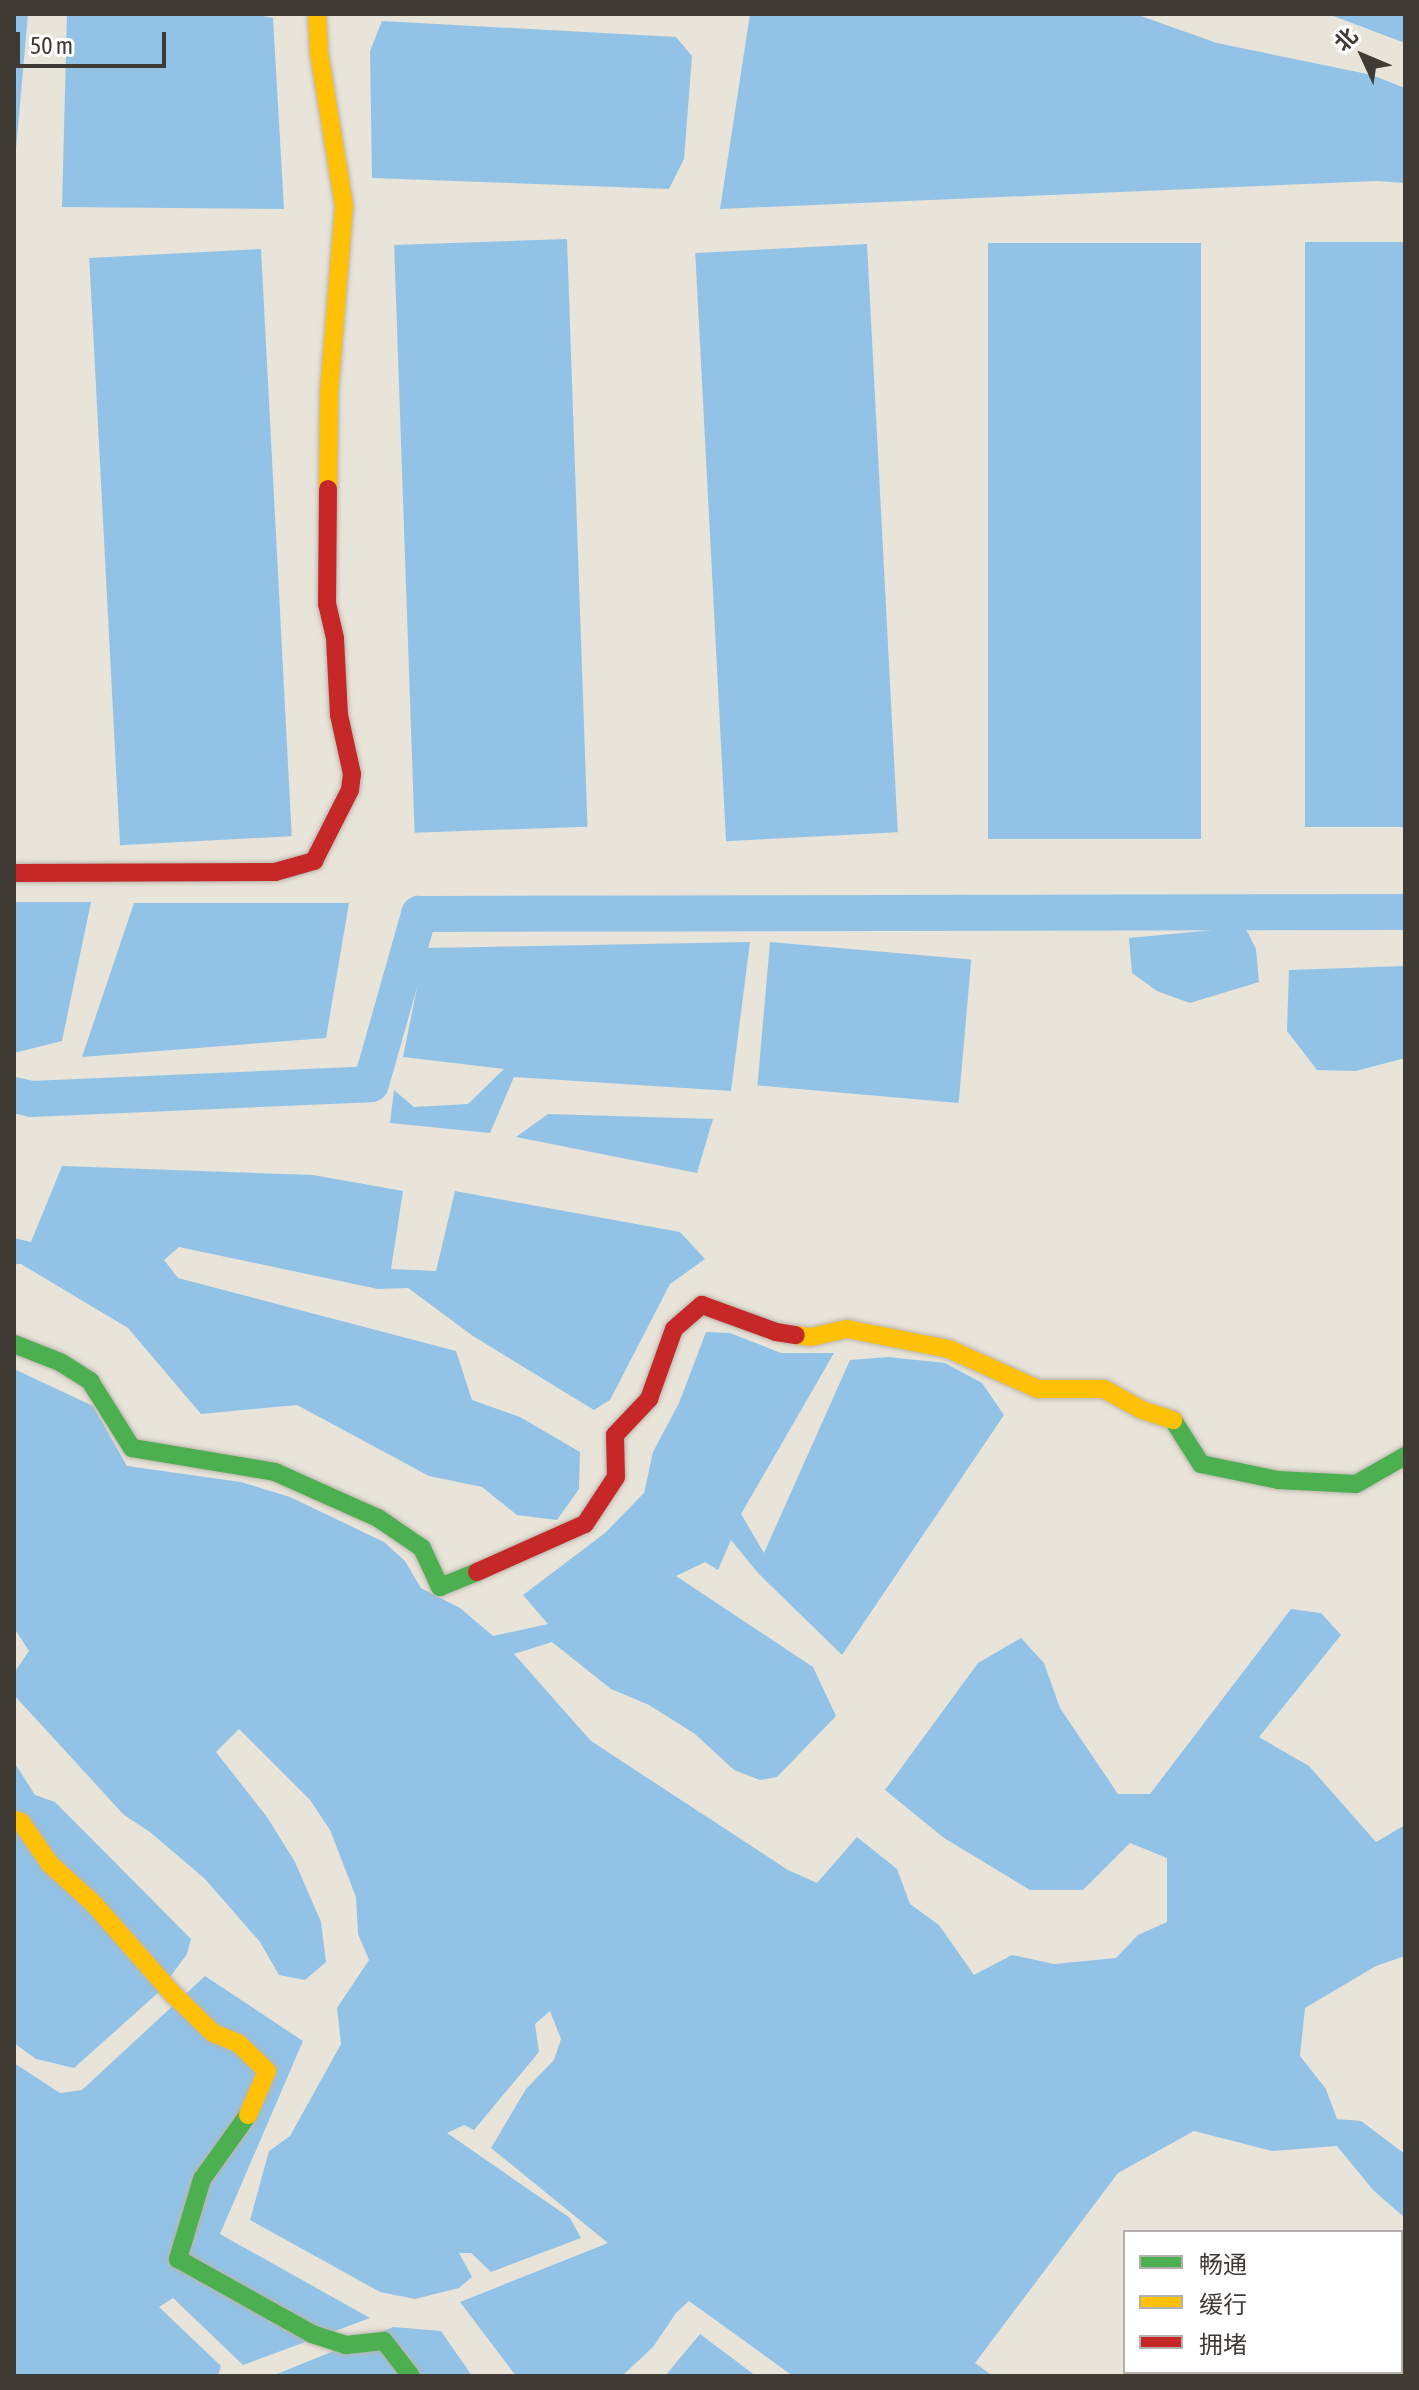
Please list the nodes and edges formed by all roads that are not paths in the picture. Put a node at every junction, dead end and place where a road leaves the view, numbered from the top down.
1 (317, 14) edge
2 (14, 873) edge
3 (14, 1344) edge
4 (1405, 1456) edge
5 (14, 1820) edge
6 (411, 2376) edge

1 - 2 street
3 - 4 street
5 - 6 street

